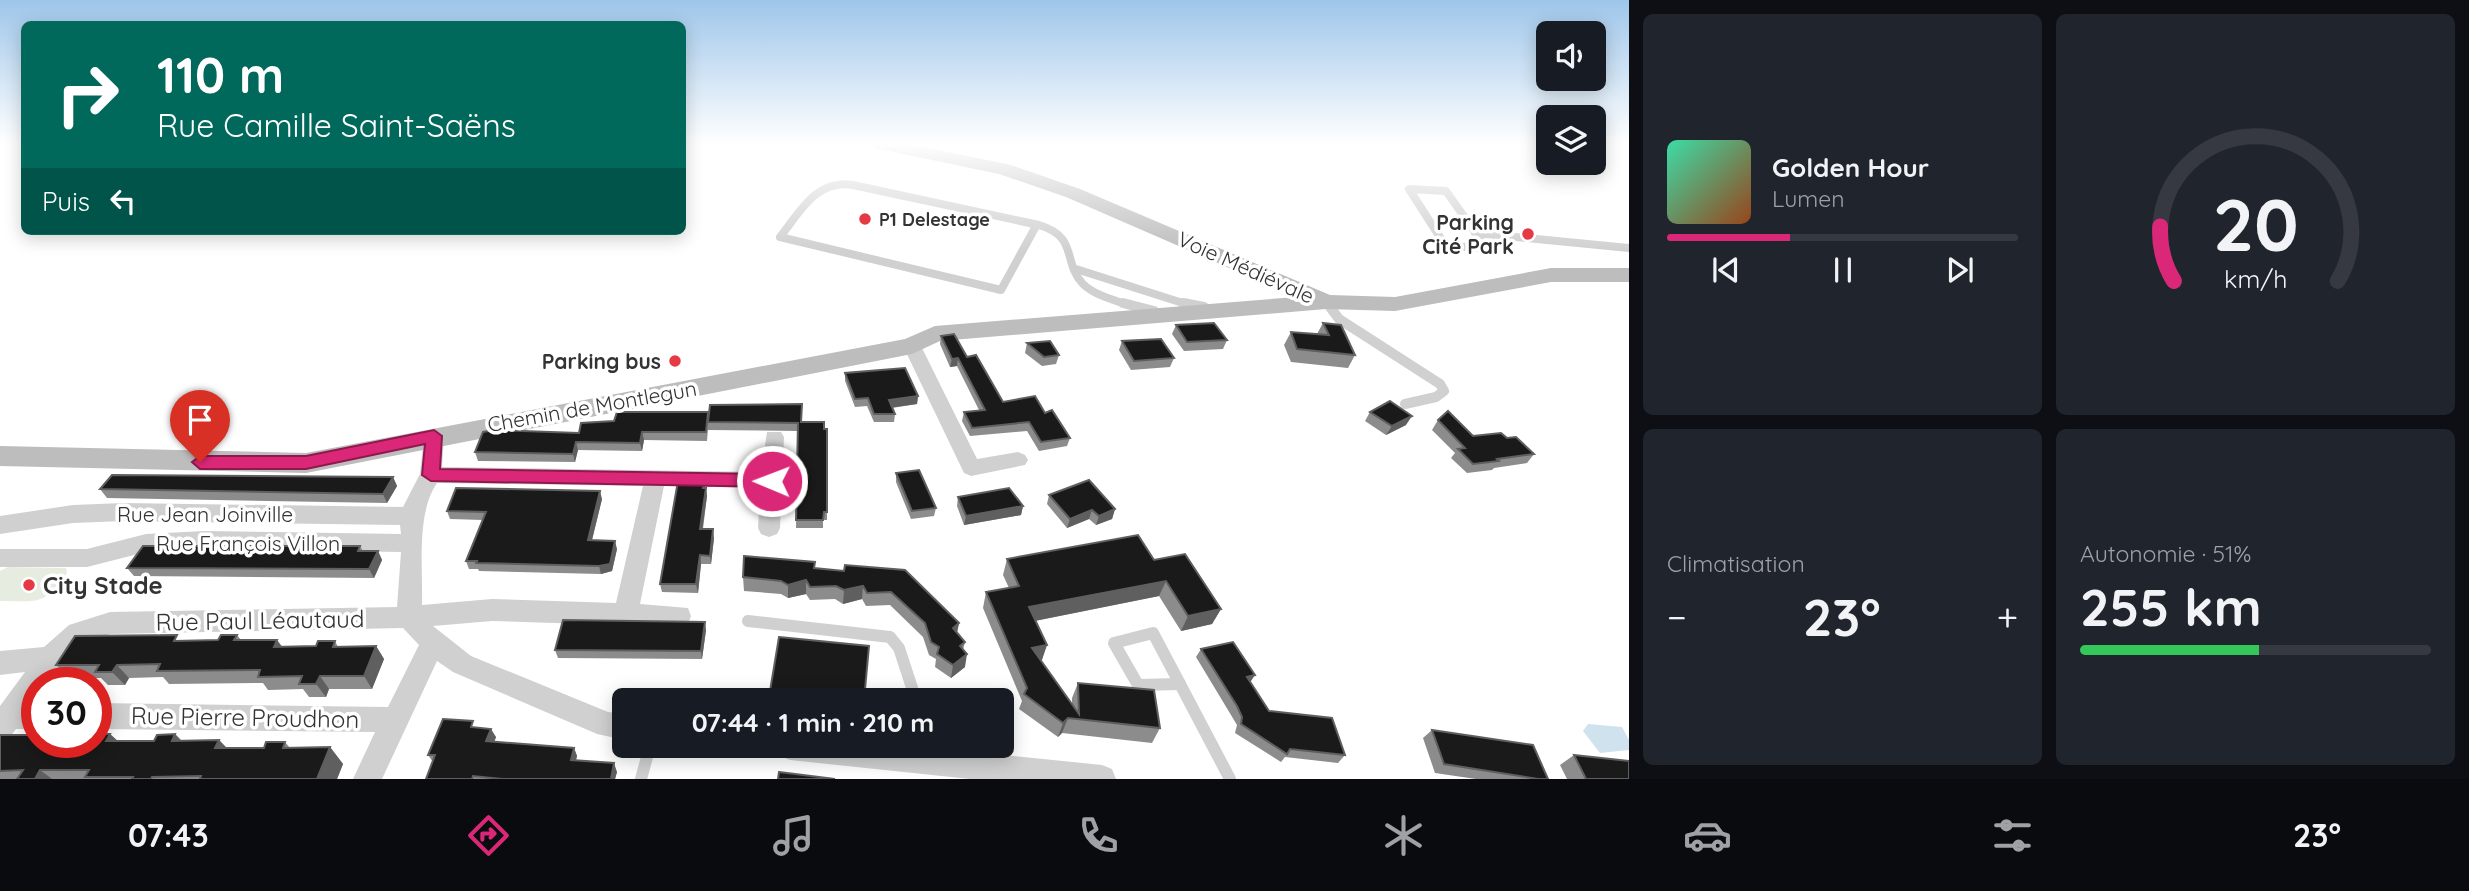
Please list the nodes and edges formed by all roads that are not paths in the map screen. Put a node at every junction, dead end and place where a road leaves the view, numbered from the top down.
1 (1032, 179) edge
2 (1036, 226) junction
3 (1475, 233) junction
4 (1629, 248) edge
5 (1239, 265) junction
6 (1076, 269) junction
7 (1629, 275) edge
8 (1302, 293) junction
9 (1252, 299) junction
10 (1326, 302) junction
11 (1211, 307) junction
12 (1176, 313) junction
13 (912, 346) junction
14 (1405, 404) dead end
15 (434, 436) junction
16 (774, 437) dead end
17 (0, 456) edge
18 (1018, 460) dead end
19 (431, 475) junction
20 (655, 479) junction
21 (772, 481) junction
22 (411, 516) junction
23 (0, 525) edge
24 (769, 528) dead end
25 (413, 543) junction
26 (0, 558) edge
27 (626, 614) junction
28 (679, 616) dead end
29 (409, 617) junction
30 (748, 621) dead end
31 (433, 643) junction
32 (50, 658) junction
33 (0, 663) edge
34 (1181, 684) junction
35 (912, 688) edge
36 (112, 716) edge
37 (393, 720) junction
38 (5, 722) edge
39 (612, 725) edge
40 (647, 758) edge
41 (959, 758) edge
42 (367, 779) edge
43 (641, 779) edge
44 (1102, 779) edge
45 (1230, 779) edge

1 - 5 street, Voie Médiévale
2 - 2 lane
2 - 6 lane
3 - 3 lane
3 - 4 lane
5 - 8 street, Voie Médiévale
5 - 9 street
6 - 11 lane
6 - 12 lane
7 - 10 street, Voie Médiévale
8 - 9 street, Chemin de Montlegun
8 - 10 street, Voie Médiévale
9 - 11 street, Chemin de Montlegun
10 - 12 street, Chemin de Montlegun
10 - 14 lane
11 - 12 street, Chemin de Montlegun
12 - 13 street, Chemin de Montlegun
13 - 15 street, Chemin de Montlegun
13 - 18 street
15 - 17 street, Chemin de Montlegun
15 - 19 street
16 - 21 street
19 - 20 street
19 - 22 street
20 - 21 street
20 - 27 street
21 - 24 street
22 - 23 street, Rue Jean Joinville
22 - 25 street
25 - 26 street, Rue François Villon
25 - 29 street
27 - 28 street, Rue Paul Léautaud
27 - 29 street, Rue Paul Léautaud
29 - 31 street
29 - 32 street, Rue Paul Léautaud
30 - 35 lane
31 - 37 street
31 - 39 street
32 - 33 street
32 - 38 street, Rue Paul Léautaud
34 - 34 lane
34 - 45 lane
36 - 37 street, Rue Pierre Proudhon
37 - 42 street
40 - 43 lane
41 - 44 street

